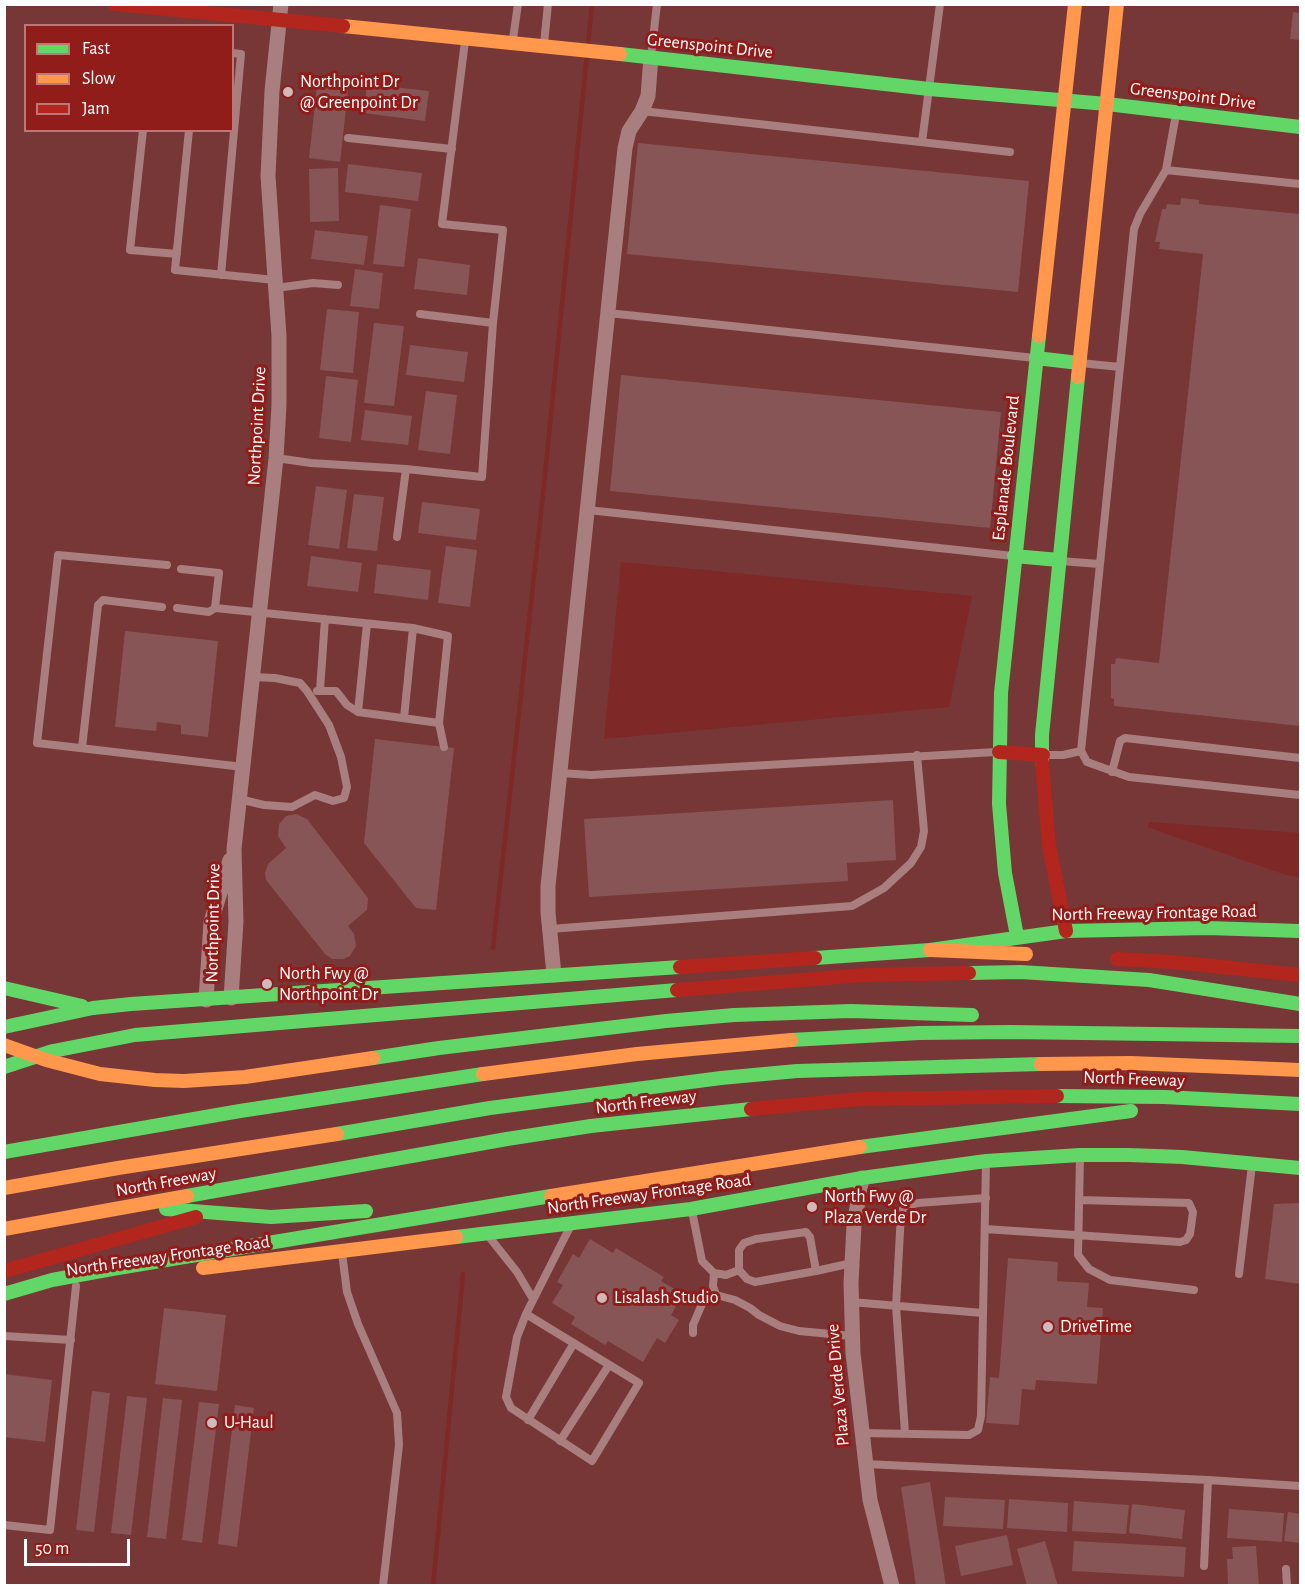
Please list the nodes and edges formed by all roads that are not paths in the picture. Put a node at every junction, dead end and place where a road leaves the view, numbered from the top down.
1 (115, 4) edge
2 (281, 4) edge
3 (518, 4) edge
4 (548, 4) edge
5 (657, 4) edge
6 (940, 4) edge
7 (1075, 4) edge
8 (1117, 4) edge
9 (279, 21) junction
10 (466, 38) junction
11 (513, 43) junction
12 (548, 46) junction
13 (234, 53) edge
14 (651, 57) junction
15 (930, 89) junction
16 (1066, 100) junction
17 (1107, 104) junction
18 (642, 111) junction
19 (1176, 112) junction
20 (1300, 127) edge
21 (143, 132) edge
22 (189, 132) edge
23 (348, 138) dead end
24 (922, 142) junction
25 (452, 149) junction
26 (1010, 152) dead end
27 (1166, 170) junction
28 (1300, 184) edge
29 (177, 254) junction
30 (221, 275) junction
31 (275, 284) junction
32 (338, 285) dead end
33 (608, 313) junction
34 (420, 314) dead end
35 (493, 323) junction
36 (1036, 358) junction
37 (1079, 363) junction
38 (1119, 367) junction
39 (276, 458) junction
40 (406, 469) junction
41 (588, 510) junction
42 (397, 537) dead end
43 (1014, 556) junction
44 (1059, 560) junction
45 (1099, 564) junction
46 (167, 565) dead end
47 (181, 568) dead end
48 (162, 607) dead end
49 (177, 608) dead end
50 (215, 608) junction
51 (259, 612) junction
52 (325, 619) junction
53 (367, 624) junction
54 (413, 628) junction
55 (252, 677) junction
56 (320, 690) junction
57 (310, 695) junction
58 (358, 712) junction
59 (404, 718) junction
60 (440, 723) junction
61 (444, 747) dead end
62 (82, 748) junction
63 (1081, 751) junction
64 (999, 752) junction
65 (917, 755) junction
66 (1042, 755) junction
67 (1300, 758) edge
68 (243, 767) junction
69 (1112, 772) junction
70 (560, 773) junction
71 (1300, 795) edge
72 (239, 799) junction
73 (234, 849) junction
74 (550, 928) junction
75 (1066, 931) junction
76 (1300, 931) edge
77 (1017, 936) junction
78 (930, 950) junction
79 (1042, 955) dead end
80 (1108, 958) dead end
81 (554, 975) junction
82 (1300, 975) edge
83 (4, 988) edge
84 (231, 998) junction
85 (206, 1000) junction
86 (1300, 1004) edge
87 (93, 1008) junction
88 (984, 1016) dead end
89 (1018, 1018) dead end
90 (4, 1027) edge
91 (1178, 1033) junction
92 (1300, 1036) edge
93 (4, 1045) edge
94 (4, 1067) edge
95 (1300, 1070) edge
96 (1261, 1101) junction
97 (1300, 1104) edge
98 (94, 1136) junction
99 (4, 1144) edge
100 (4, 1152) edge
101 (425, 1154) junction
102 (1080, 1155) junction
103 (986, 1161) junction
104 (1252, 1162) junction
105 (1300, 1168) edge
106 (11, 1171) dead end
107 (862, 1178) junction
108 (4, 1188) edge
109 (74, 1190) dead end
110 (288, 1192) dead end
111 (560, 1195) junction
112 (97, 1196) dead end
113 (986, 1198) junction
114 (1079, 1200) junction
115 (254, 1201) dead end
116 (691, 1209) junction
117 (571, 1224) junction
118 (4, 1229) edge
119 (985, 1229) junction
120 (488, 1234) junction
121 (1079, 1234) junction
122 (342, 1252) junction
123 (852, 1263) junction
124 (739, 1270) junction
125 (4, 1271) edge
126 (816, 1271) junction
127 (714, 1272) junction
128 (1239, 1274) dead end
129 (76, 1286) junction
130 (1194, 1290) dead end
131 (716, 1294) junction
132 (4, 1295) edge
133 (533, 1299) junction
134 (851, 1302) junction
135 (896, 1306) junction
136 (983, 1313) junction
137 (526, 1314) junction
138 (693, 1333) dead end
139 (4, 1336) edge
140 (852, 1336) junction
141 (71, 1340) junction
142 (574, 1343) junction
143 (609, 1365) junction
144 (528, 1420) junction
145 (861, 1433) junction
146 (905, 1433) junction
147 (561, 1441) junction
148 (865, 1464) junction
149 (1208, 1480) junction
150 (1300, 1486) edge
151 (4, 1525) edge
152 (1204, 1566) dead end
153 (1286, 1569) dead end
154 (383, 1586) edge
155 (892, 1586) edge
156 (1287, 1586) edge

1 - 9 main road, Greenspoint Drive
2 - 9 street, Northpoint Drive
3 - 11 lane
4 - 12 lane
5 - 14 lane
6 - 15 lane
7 - 16 main road, Esplanade Boulevard
8 - 17 main road
9 - 10 main road, Greenspoint Drive
9 - 31 street, Northpoint Drive
10 - 11 main road, Greenspoint Drive
10 - 25 lane
11 - 12 main road, Greenspoint Drive
12 - 14 main road, Greenspoint Drive
13 - 30 lane
14 - 15 main road, Greenspoint Drive
14 - 18 street
15 - 16 main road, Greenspoint Drive
15 - 24 lane
16 - 17 main road, Greenspoint Drive
16 - 36 main road, Esplanade Boulevard
17 - 19 main road, Greenspoint Drive
17 - 37 main road
18 - 24 lane
18 - 33 street
19 - 20 main road, Greenspoint Drive
19 - 27 lane
21 - 29 lane
22 - 29 lane
23 - 25 lane
24 - 26 lane
25 - 35 lane
27 - 28 lane
27 - 38 lane
29 - 30 lane
30 - 31 lane
31 - 32 lane
31 - 39 street, Northpoint Drive
33 - 36 lane
33 - 41 street
34 - 35 lane
35 - 40 lane
36 - 37 main road
36 - 43 main road, Esplanade Boulevard
37 - 38 lane
37 - 44 main road
38 - 45 lane
39 - 40 lane
39 - 51 street, Northpoint Drive
40 - 42 lane
41 - 43 lane
41 - 70 street
43 - 44 main road
43 - 64 main road, Esplanade Boulevard
44 - 45 lane
44 - 66 main road
45 - 63 lane
46 - 62 lane
47 - 50 lane
48 - 62 lane
49 - 50 lane
50 - 51 lane
51 - 52 lane
51 - 55 street, Northpoint Drive
52 - 53 lane
52 - 56 lane
53 - 54 lane
53 - 58 lane
54 - 59 lane
54 - 60 lane
55 - 57 lane
55 - 68 street, Northpoint Drive
56 - 57 lane
56 - 58 lane
57 - 72 lane
58 - 59 lane
59 - 60 lane
60 - 61 lane
62 - 68 lane
63 - 66 lane
63 - 69 lane
64 - 65 lane
64 - 66 main road
64 - 77 main road, Esplanade Boulevard
65 - 70 lane
65 - 74 lane
66 - 75 main road
67 - 69 lane
68 - 72 street, Northpoint Drive
69 - 71 lane
70 - 74 street
72 - 73 street, Northpoint Drive
73 - 84 street, Northpoint Drive
73 - 85 street, Northpoint Drive
74 - 81 street
75 - 76 main road, North Freeway Frontage Road
75 - 77 main road, North Freeway Frontage Road
77 - 78 main road, North Freeway Frontage Road
78 - 79 main road
78 - 81 main road, North Freeway Frontage Road
80 - 82 main road
81 - 84 main road, North Freeway Frontage Road
83 - 87 main road
84 - 85 main road, North Freeway Frontage Road
85 - 87 main road, North Freeway Frontage Road
86 - 94 main road
87 - 90 main road, North Freeway Frontage Road
88 - 93 main road
89 - 91 main road
91 - 92 main road
91 - 98 main road
95 - 108 main road, North Freeway
96 - 97 main road, North Freeway
96 - 101 main road, North Freeway
96 - 111 main road
98 - 99 main road
98 - 100 main road
101 - 110 main road
101 - 118 main road, North Freeway
102 - 103 main road, North Freeway Frontage Road
102 - 104 main road, North Freeway Frontage Road
102 - 114 lane
103 - 107 main road, North Freeway Frontage Road
103 - 113 lane
104 - 105 main road, North Freeway Frontage Road
104 - 128 lane
106 - 109 main road
107 - 116 main road, North Freeway Frontage Road
107 - 123 street, Plaza Verde Drive
111 - 112 main road
111 - 132 main road
113 - 119 lane
113 - 135 lane
114 - 121 lane
114 - 121 lane
115 - 125 main road
116 - 117 main road, North Freeway Frontage Road
116 - 127 lane
117 - 120 main road, North Freeway Frontage Road
117 - 133 lane
119 - 121 lane
119 - 136 lane
120 - 122 main road, North Freeway Frontage Road
120 - 133 lane
121 - 130 lane
122 - 129 main road, North Freeway Frontage Road
122 - 154 lane
123 - 126 lane
123 - 134 street, Plaza Verde Drive
124 - 126 lane
124 - 126 lane
124 - 127 lane
127 - 131 lane
129 - 132 main road, North Freeway Frontage Road
129 - 141 lane
131 - 138 lane
131 - 140 lane
133 - 137 lane
134 - 135 lane
134 - 140 street, Plaza Verde Drive
135 - 136 lane
135 - 146 lane
136 - 146 lane
137 - 142 lane
137 - 144 lane
139 - 141 lane
140 - 145 street, Plaza Verde Drive
141 - 151 lane
142 - 143 lane
142 - 144 lane
143 - 147 lane
143 - 147 lane
144 - 147 lane
145 - 146 lane
145 - 148 street, Plaza Verde Drive
148 - 149 lane
148 - 155 street, Plaza Verde Drive
149 - 150 lane
149 - 152 lane
153 - 156 lane

